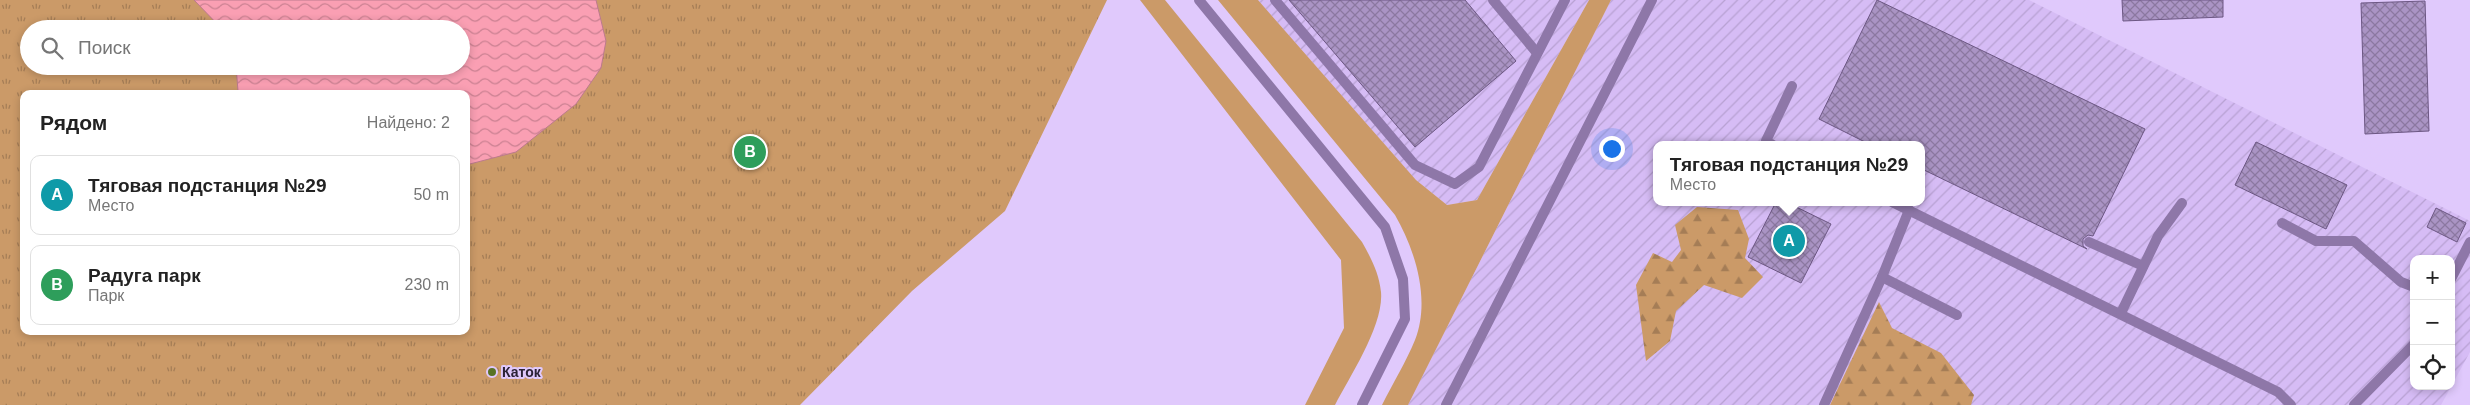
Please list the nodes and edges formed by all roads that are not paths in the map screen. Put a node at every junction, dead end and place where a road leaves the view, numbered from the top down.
1 (1199, 0) edge
2 (1275, 0) edge
3 (1493, 0) edge
4 (1565, 0) edge
5 (1652, 0) edge
6 (1537, 53) junction
7 (1792, 86) dead end
8 (1766, 141) edge
9 (2182, 202) dead end
10 (1900, 206) edge
11 (1909, 210) junction
12 (2282, 223) dead end
13 (2089, 242) dead end
14 (2470, 242) edge
15 (2143, 266) junction
16 (2455, 271) edge
17 (1882, 277) junction
18 (2410, 285) edge
19 (2121, 313) junction
20 (1957, 315) dead end
21 (2413, 345) edge
22 (1362, 405) edge
23 (1446, 405) edge
24 (1824, 405) edge
25 (2291, 405) edge
26 (2354, 405) edge

1 - 22 street
2 - 6 street
3 - 6 street
4 - 6 street
5 - 23 street
7 - 8 street
9 - 15 street
10 - 11 street
11 - 17 street
11 - 19 street
12 - 18 street
13 - 15 street
14 - 16 street
15 - 19 street
17 - 20 street
17 - 24 street
19 - 25 street
21 - 26 street

